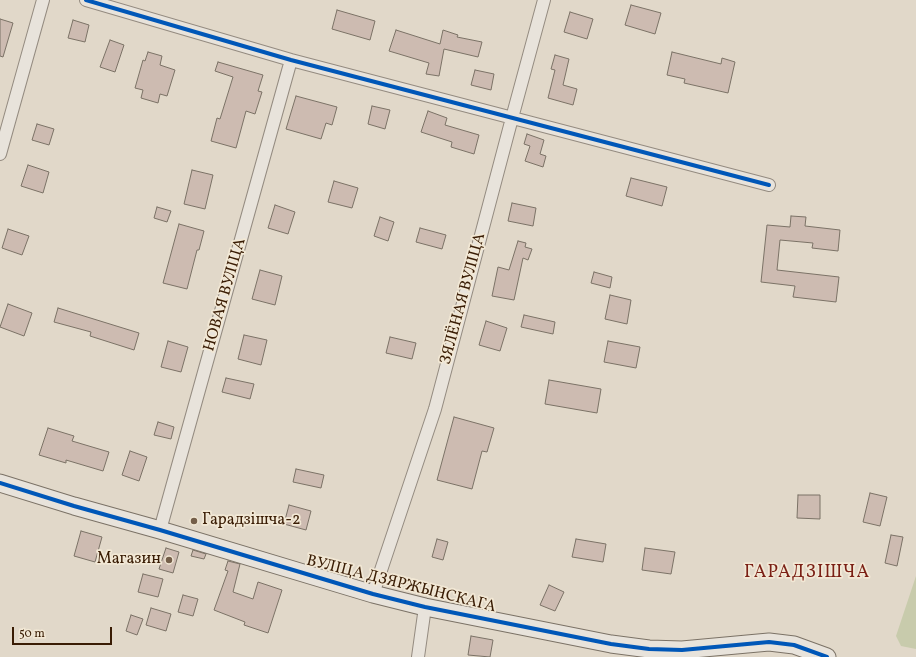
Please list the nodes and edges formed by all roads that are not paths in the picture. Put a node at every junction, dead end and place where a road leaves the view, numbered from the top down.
1 (44, 0) edge
2 (86, 0) edge
3 (544, 0) edge
4 (291, 60) junction
5 (512, 118) junction
6 (0, 154) edge
7 (769, 185) dead end
8 (0, 483) edge
9 (160, 530) junction
10 (373, 594) junction
11 (425, 607) junction
12 (418, 657) edge
13 (827, 657) edge

1 - 6 street
2 - 4 street
3 - 5 street, ЗЯЛЁНАЯ ВУЛІЦА
4 - 5 street
4 - 9 street, НОВАЯ ВУЛІЦА
5 - 7 street
5 - 10 street, ЗЯЛЁНАЯ ВУЛІЦА
8 - 9 street, ВУЛІЦА ДЗЯРЖЫНСКАГА
9 - 10 street, ВУЛІЦА ДЗЯРЖЫНСКАГА
10 - 11 street, ВУЛІЦА ДЗЯРЖЫНСКАГА
11 - 12 street
11 - 13 street, ВУЛІЦА ДЗЯРЖЫНСКАГА

